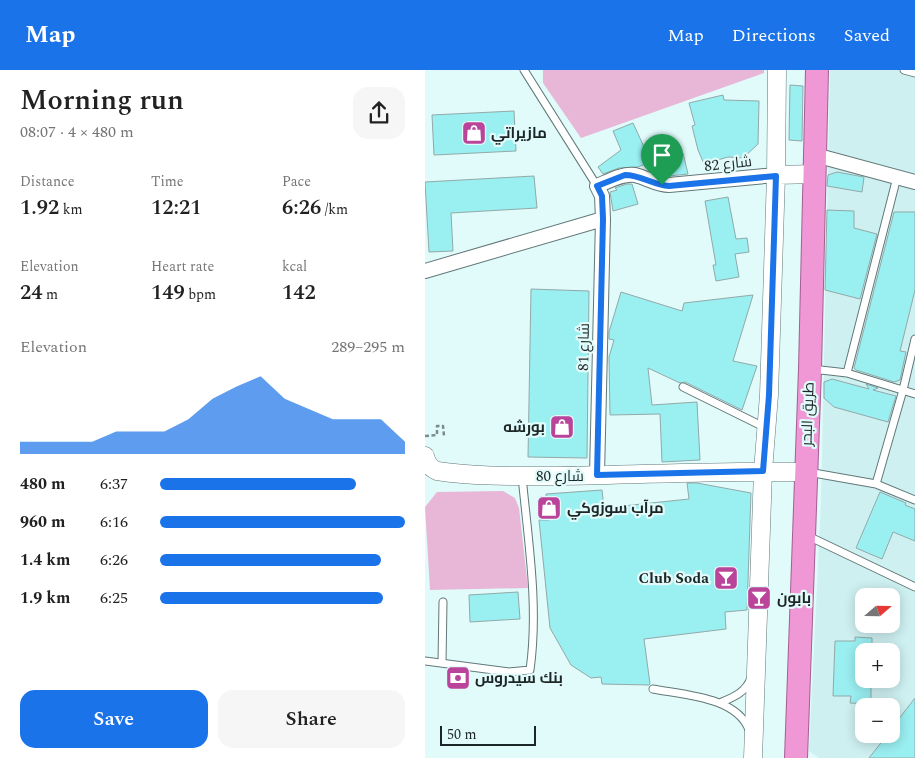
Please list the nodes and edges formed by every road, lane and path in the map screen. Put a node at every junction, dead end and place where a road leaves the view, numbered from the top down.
1 (525, 70) edge
2 (777, 70) edge
3 (817, 70) edge
4 (904, 70) edge
5 (915, 73) edge
6 (815, 164) junction
7 (776, 176) junction
8 (897, 177) junction
9 (915, 182) edge
10 (597, 186) junction
11 (603, 219) junction
12 (425, 271) edge
13 (915, 339) edge
14 (810, 369) junction
15 (847, 373) junction
16 (683, 387) dead end
17 (903, 390) junction
18 (915, 394) edge
19 (766, 428) junction
20 (425, 436) edge
21 (444, 436) dead end
22 (425, 456) edge
23 (763, 471) junction
24 (805, 472) junction
25 (597, 475) junction
26 (522, 476) junction
27 (876, 484) junction
28 (915, 500) edge
29 (803, 533) junction
30 (915, 587) edge
31 (443, 602) dead end
32 (425, 661) edge
33 (442, 662) junction
34 (756, 667) junction
35 (653, 688) dead end
36 (721, 702) junction
37 (754, 752) edge
38 (796, 758) edge

1 - 10 lane
2 - 7 street
3 - 6 highway, طريق البحر
4 - 5 lane
6 - 7 street
6 - 8 street
6 - 14 highway, طريق البحر
7 - 10 street, شارع 82
7 - 19 street
8 - 9 street
8 - 15 lane
10 - 11 street, شارع 81
11 - 12 street
11 - 25 street, شارع 81
13 - 17 lane
14 - 15 lane
14 - 24 highway, طريق البحر
15 - 17 lane
16 - 19 lane
17 - 18 lane
17 - 27 lane
19 - 23 street
20 - 21 path
22 - 26 street, شارع 80
23 - 24 street, شارع 80
23 - 25 street, شارع 80
23 - 34 street
24 - 27 lane
24 - 29 highway, طريق البحر
25 - 26 street, شارع 80
26 - 33 lane
27 - 28 lane
29 - 30 lane
29 - 38 highway, طريق البحر
31 - 33 lane
32 - 33 lane
34 - 36 lane
34 - 37 street
35 - 36 lane
36 - 37 lane

